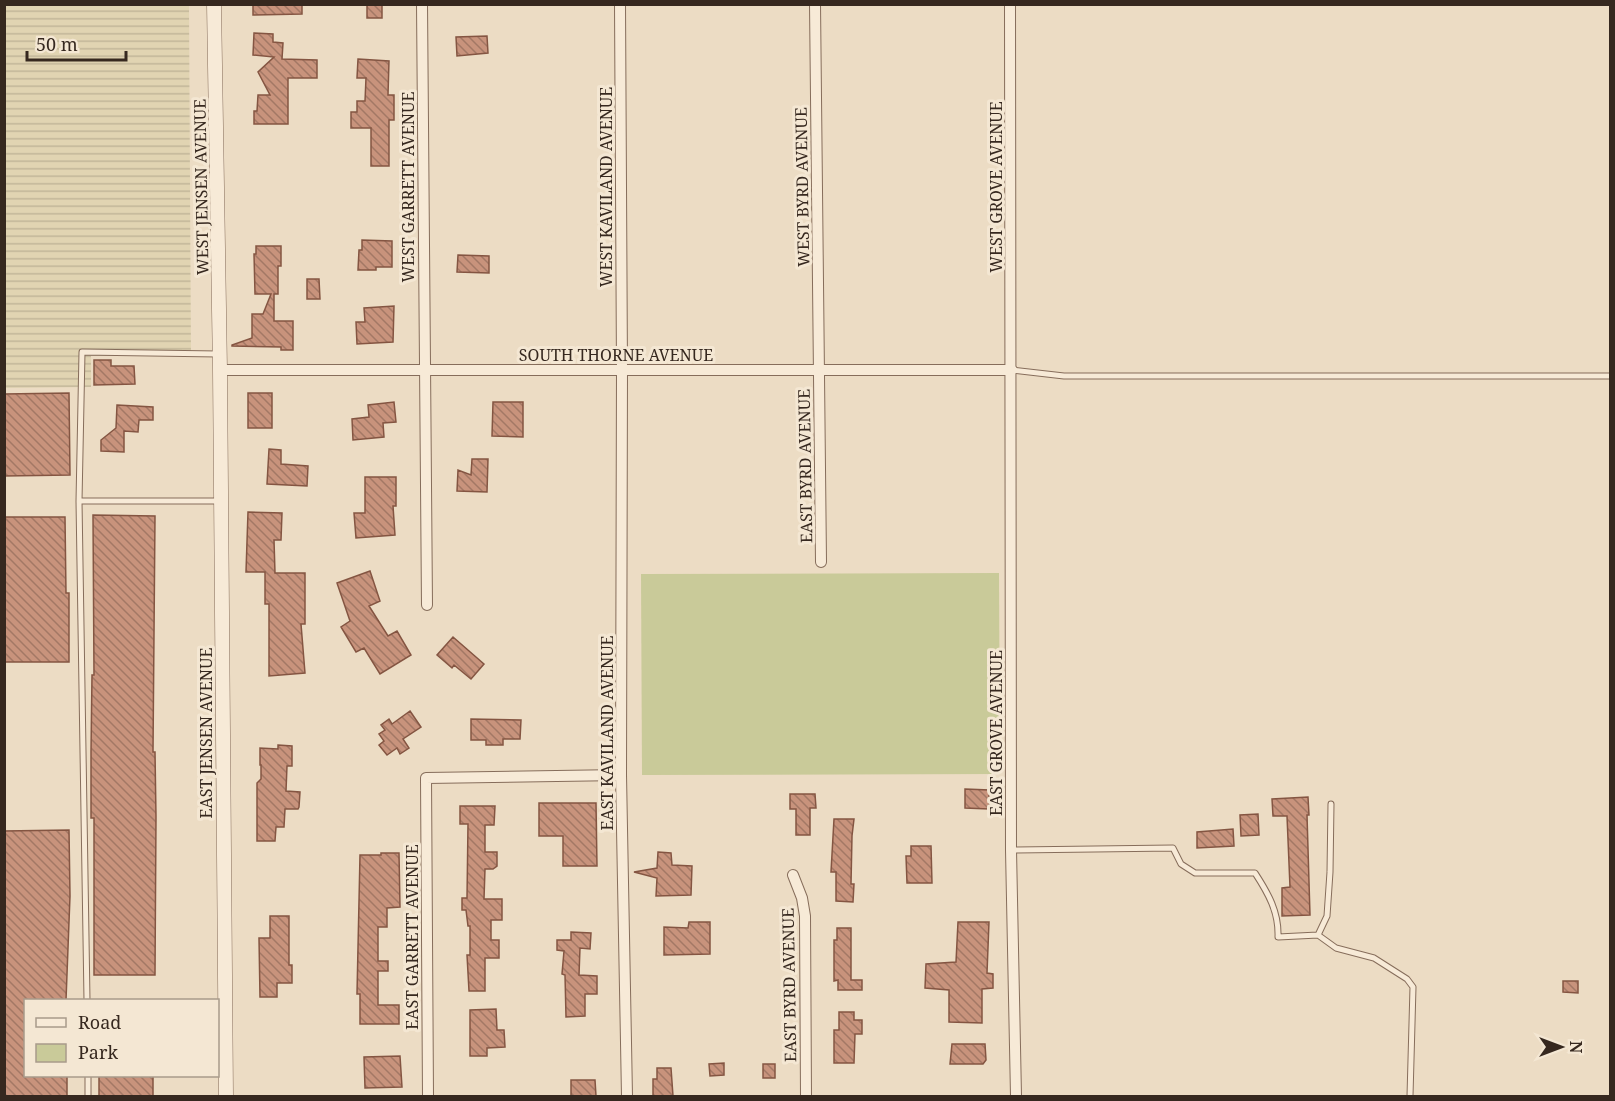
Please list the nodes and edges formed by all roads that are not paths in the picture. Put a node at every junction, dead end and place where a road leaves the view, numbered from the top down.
1 (214, 4) edge
2 (422, 4) edge
3 (620, 4) edge
4 (815, 4) edge
5 (1010, 4) edge
6 (220, 354) junction
7 (220, 370) junction
8 (424, 370) junction
9 (622, 370) junction
10 (819, 370) junction
11 (1012, 370) junction
12 (1611, 376) edge
13 (79, 501) junction
14 (221, 501) junction
15 (821, 562) dead end
16 (427, 605) dead end
17 (621, 775) junction
18 (1331, 804) dead end
19 (1011, 850) junction
20 (793, 875) dead end
21 (1318, 935) junction
22 (87, 999) edge
23 (88, 1077) edge
24 (88, 1096) edge
25 (226, 1096) edge
26 (428, 1096) edge
27 (627, 1096) edge
28 (806, 1096) edge
29 (1016, 1096) edge
30 (1410, 1096) edge

1 - 6 street, WEST JENSEN AVENUE
2 - 8 street, WEST GARRETT AVENUE
3 - 9 street, WEST KAVILAND AVENUE
4 - 10 street, WEST BYRD AVENUE
5 - 11 street, WEST GROVE AVENUE
6 - 7 street, WEST JENSEN AVENUE
6 - 13 lane
7 - 8 street, SOUTH THORNE AVENUE
7 - 14 street, EAST JENSEN AVENUE
8 - 9 street, SOUTH THORNE AVENUE
8 - 16 street
9 - 10 street, SOUTH THORNE AVENUE
9 - 17 street, EAST KAVILAND AVENUE
10 - 11 street, SOUTH THORNE AVENUE
10 - 15 street, EAST BYRD AVENUE
11 - 12 lane
11 - 19 street, EAST GROVE AVENUE
13 - 14 lane
13 - 22 lane
14 - 25 street, EAST JENSEN AVENUE
17 - 26 street, EAST GARRETT AVENUE
17 - 27 street, EAST KAVILAND AVENUE
18 - 21 lane
19 - 21 lane
19 - 29 street, EAST GROVE AVENUE
20 - 28 street, EAST BYRD AVENUE
21 - 30 lane
23 - 24 lane

